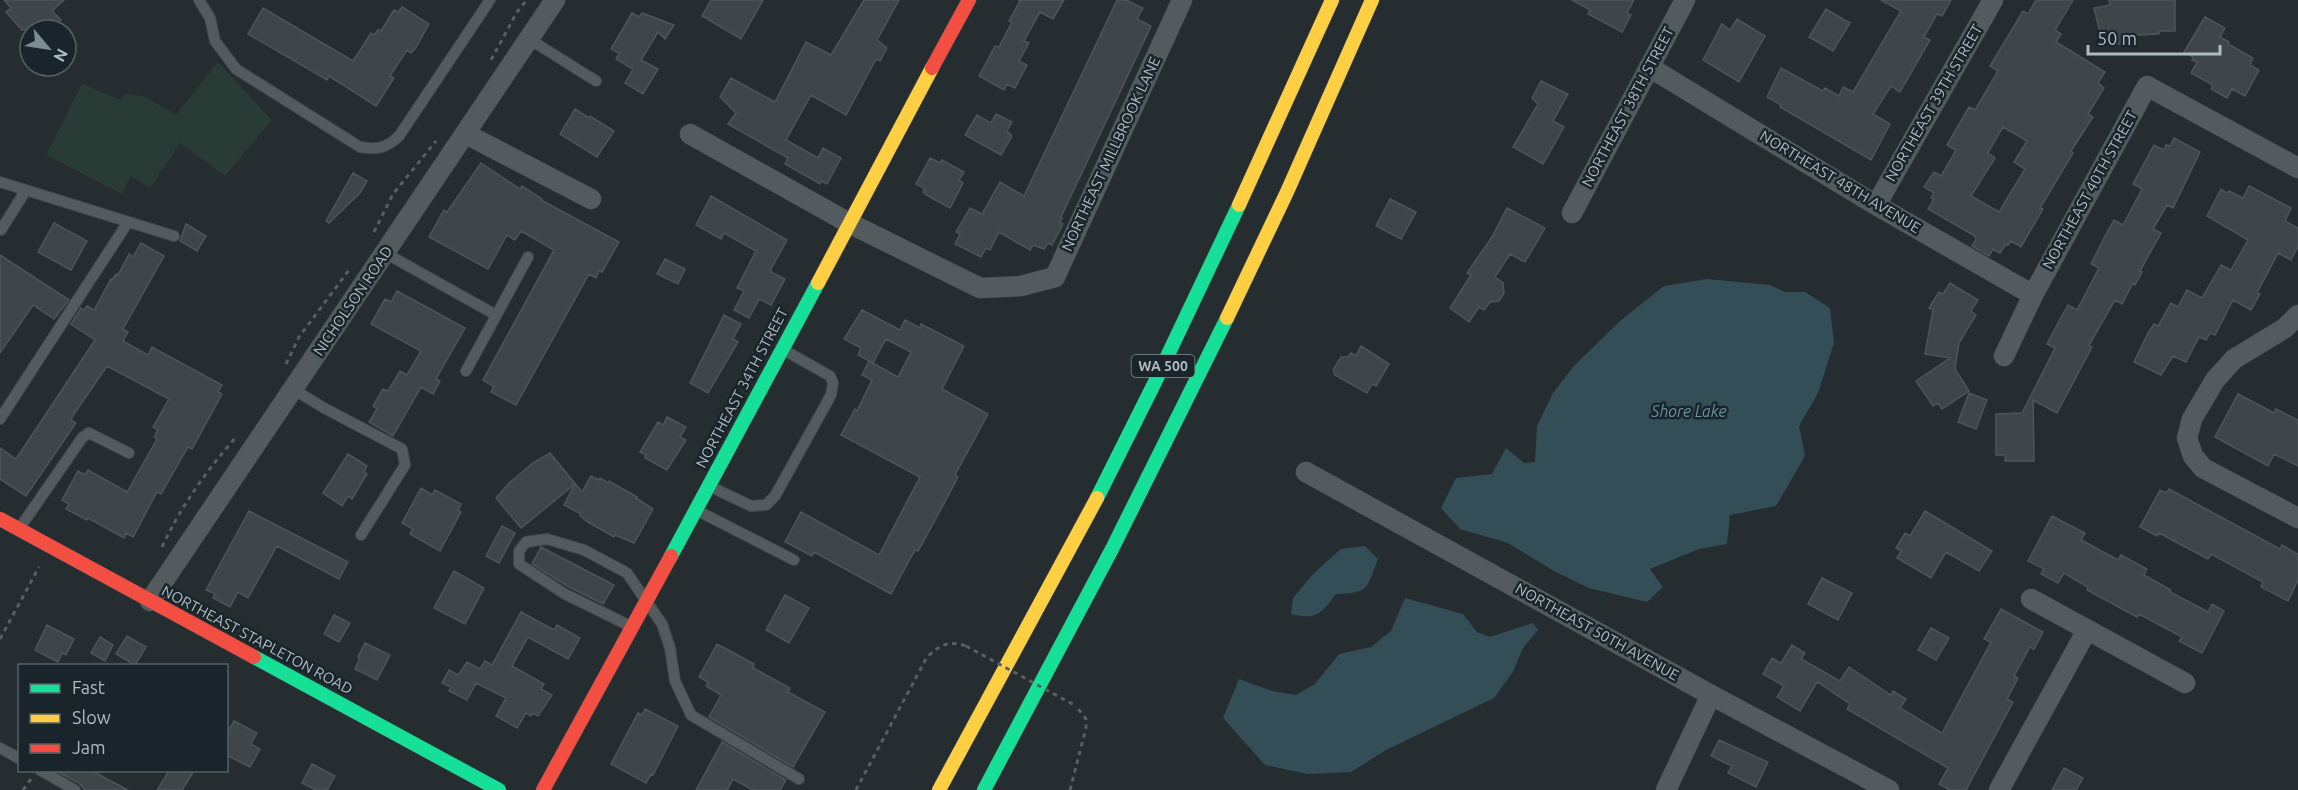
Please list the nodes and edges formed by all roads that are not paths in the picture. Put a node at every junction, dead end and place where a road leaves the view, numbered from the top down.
1 (199, 0) edge
2 (490, 0) edge
3 (555, 0) edge
4 (969, 0) edge
5 (1182, 0) edge
6 (1332, 0) edge
7 (1372, 0) edge
8 (1685, 0) edge
9 (1993, 0) edge
10 (529, 39) junction
11 (1649, 66) junction
12 (596, 81) dead end
13 (466, 134) junction
14 (690, 134) dead end
15 (2298, 168) edge
16 (0, 182) edge
17 (26, 190) junction
18 (591, 200) dead end
19 (1876, 205) junction
20 (1572, 213) dead end
21 (129, 222) junction
22 (849, 223) junction
23 (1, 230) edge
24 (174, 237) dead end
25 (385, 253) junction
26 (528, 257) dead end
27 (2033, 295) junction
28 (496, 315) junction
29 (2298, 315) edge
30 (782, 349) junction
31 (2004, 356) dead end
32 (466, 371) dead end
33 (293, 389) junction
34 (0, 419) edge
35 (129, 453) dead end
36 (1306, 472) dead end
37 (708, 486) junction
38 (696, 510) junction
39 (2298, 518) edge
40 (0, 519) edge
41 (19, 529) junction
42 (361, 535) dead end
43 (794, 560) dead end
44 (2031, 599) dead end
45 (150, 601) junction
46 (647, 601) junction
47 (632, 628) junction
48 (2087, 630) junction
49 (2185, 683) dead end
50 (1711, 695) junction
51 (975, 723) junction
52 (0, 748) edge
53 (18, 758) edge
54 (42, 772) edge
55 (799, 779) dead end
56 (75, 790) edge
57 (499, 790) edge
58 (543, 790) edge
59 (933, 790) edge
60 (939, 790) edge
61 (984, 790) edge
62 (1666, 790) edge
63 (1889, 790) edge
64 (1999, 790) edge

1 - 2 lane
3 - 10 street, NICHOLSON ROAD
4 - 22 main road, NORTHEAST 34TH STREET
5 - 22 street, NORTHEAST MILLBROOK LANE
6 - 51 main road, WA 500
7 - 61 main road, WA 500
8 - 11 street, NORTHEAST 38TH STREET
9 - 19 street, NORTHEAST 39TH STREET
10 - 12 lane
10 - 13 street, NICHOLSON ROAD
11 - 19 street, NORTHEAST 48TH AVENUE
11 - 20 street, NORTHEAST 38TH STREET
13 - 18 street
13 - 25 street, NICHOLSON ROAD
14 - 22 street
15 - 27 street, NORTHEAST 40TH STREET
16 - 17 lane
17 - 21 lane
17 - 23 lane
19 - 27 street, NORTHEAST 48TH AVENUE
21 - 24 lane
21 - 34 lane
22 - 30 main road, NORTHEAST 34TH STREET
25 - 28 lane
25 - 33 street, NICHOLSON ROAD
26 - 28 lane
27 - 31 street, NORTHEAST 40TH STREET
28 - 32 lane
29 - 39 street
30 - 37 main road, NORTHEAST 34TH STREET
30 - 37 lane
33 - 42 lane
33 - 45 street, NICHOLSON ROAD
35 - 41 lane
36 - 50 street, NORTHEAST 50TH AVENUE
37 - 38 main road, NORTHEAST 34TH STREET
38 - 43 lane
38 - 46 main road, NORTHEAST 34TH STREET
40 - 41 main road, NORTHEAST STAPLETON ROAD
41 - 45 main road, NORTHEAST STAPLETON ROAD
44 - 48 street
45 - 57 main road, NORTHEAST STAPLETON ROAD
46 - 47 main road, NORTHEAST 34TH STREET
46 - 47 lane
46 - 55 lane
47 - 58 main road, NORTHEAST 34TH STREET
48 - 49 street
48 - 64 street
50 - 62 street
50 - 63 street, NORTHEAST 50TH AVENUE
51 - 59 main road
51 - 60 main road, WA 500
52 - 53 lane
54 - 56 lane

